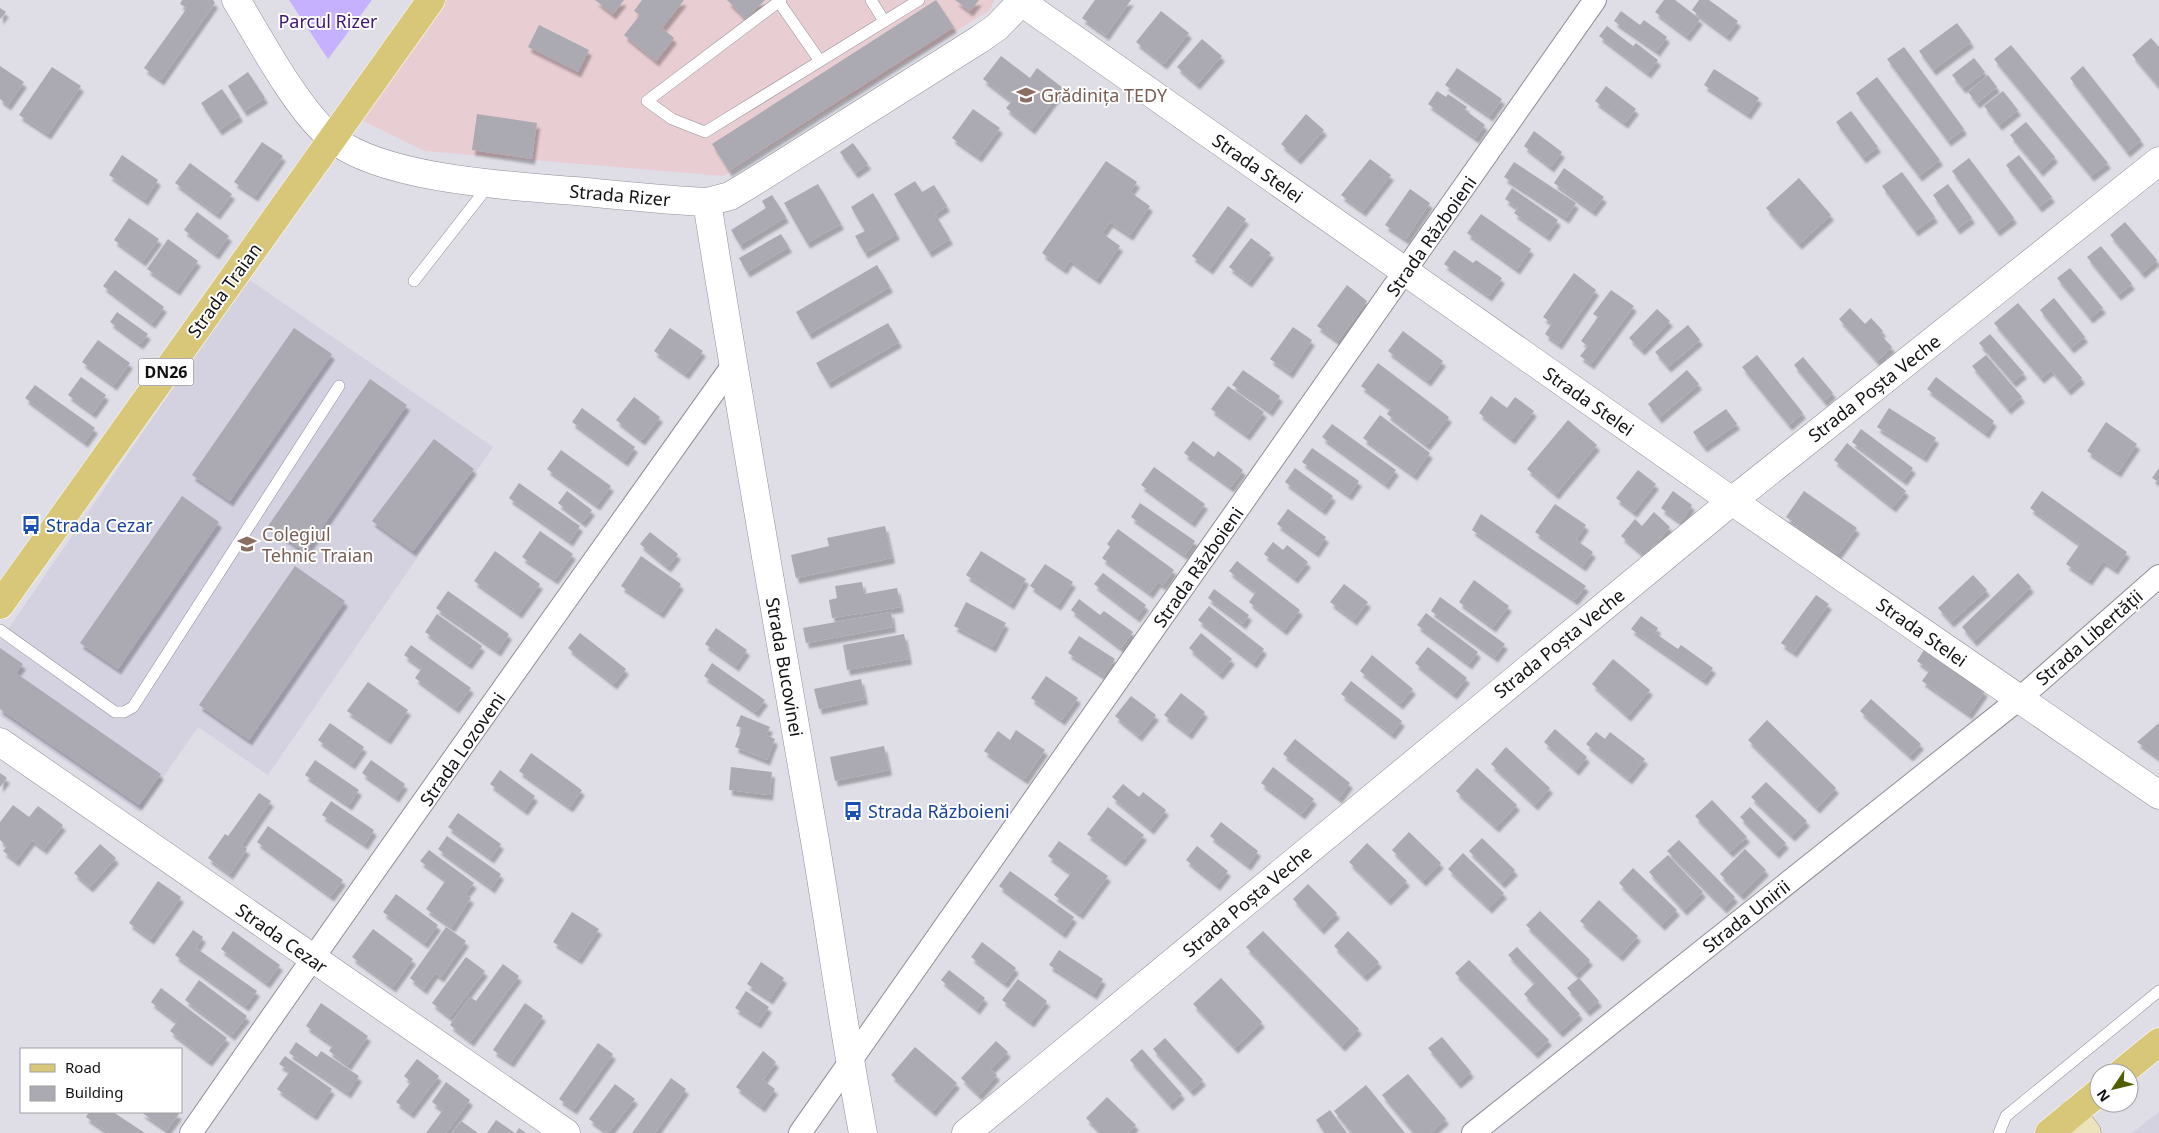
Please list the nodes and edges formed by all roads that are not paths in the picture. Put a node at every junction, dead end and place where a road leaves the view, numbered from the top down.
1 (236, 0) edge
2 (431, 0) edge
3 (871, 0) edge
4 (919, 0) edge
5 (1595, 0) edge
6 (780, 1) edge
7 (1023, 1) edge
8 (884, 21) junction
9 (820, 61) junction
10 (333, 139) junction
11 (2159, 162) edge
12 (490, 183) junction
13 (707, 202) junction
14 (1406, 272) junction
15 (414, 281) dead end
16 (732, 365) junction
17 (339, 386) dead end
18 (1732, 501) junction
19 (2159, 576) edge
20 (0, 605) edge
21 (0, 630) edge
22 (2019, 699) junction
23 (0, 742) edge
24 (2159, 795) edge
25 (312, 958) junction
26 (2159, 991) edge
27 (2159, 1042) edge
28 (849, 1061) junction
29 (2134, 1063) edge
30 (2089, 1108) edge
31 (2079, 1124) edge
32 (191, 1133) edge
33 (566, 1133) edge
34 (800, 1133) edge
35 (863, 1133) edge
36 (966, 1133) edge
37 (1473, 1133) edge
38 (1999, 1133) edge
39 (2049, 1133) edge

1 - 10 street, Strada Rizer
2 - 10 main road, Strada Traian / DN26
3 - 8 lane
4 - 8 lane
5 - 14 street, Strada Războieni
6 - 9 lane
6 - 9 lane
7 - 13 street, Strada Rizer
7 - 14 street, Strada Stelei
8 - 9 lane
10 - 12 street, Strada Rizer
10 - 20 main road, Strada Traian / DN26
11 - 18 street, Strada Poșta Veche
12 - 13 street, Strada Rizer
12 - 15 lane
13 - 16 street, Strada Bucovinei
14 - 18 street, Strada Stelei
14 - 28 street, Strada Războieni
16 - 25 street, Strada Lozoveni
16 - 28 street, Strada Bucovinei
17 - 21 lane
18 - 22 street, Strada Stelei
18 - 36 street, Strada Poșta Veche
19 - 22 street, Strada Libertății
22 - 24 street, Strada Stelei
22 - 37 street, Strada Unirii
23 - 25 street, Strada Cezar
25 - 32 street, Strada Lozoveni
25 - 33 street, Strada Cezar
26 - 38 lane
27 - 29 main road
28 - 34 street, Strada Războieni
28 - 35 street, Strada Bucovinei
30 - 31 main road
31 - 39 main road

